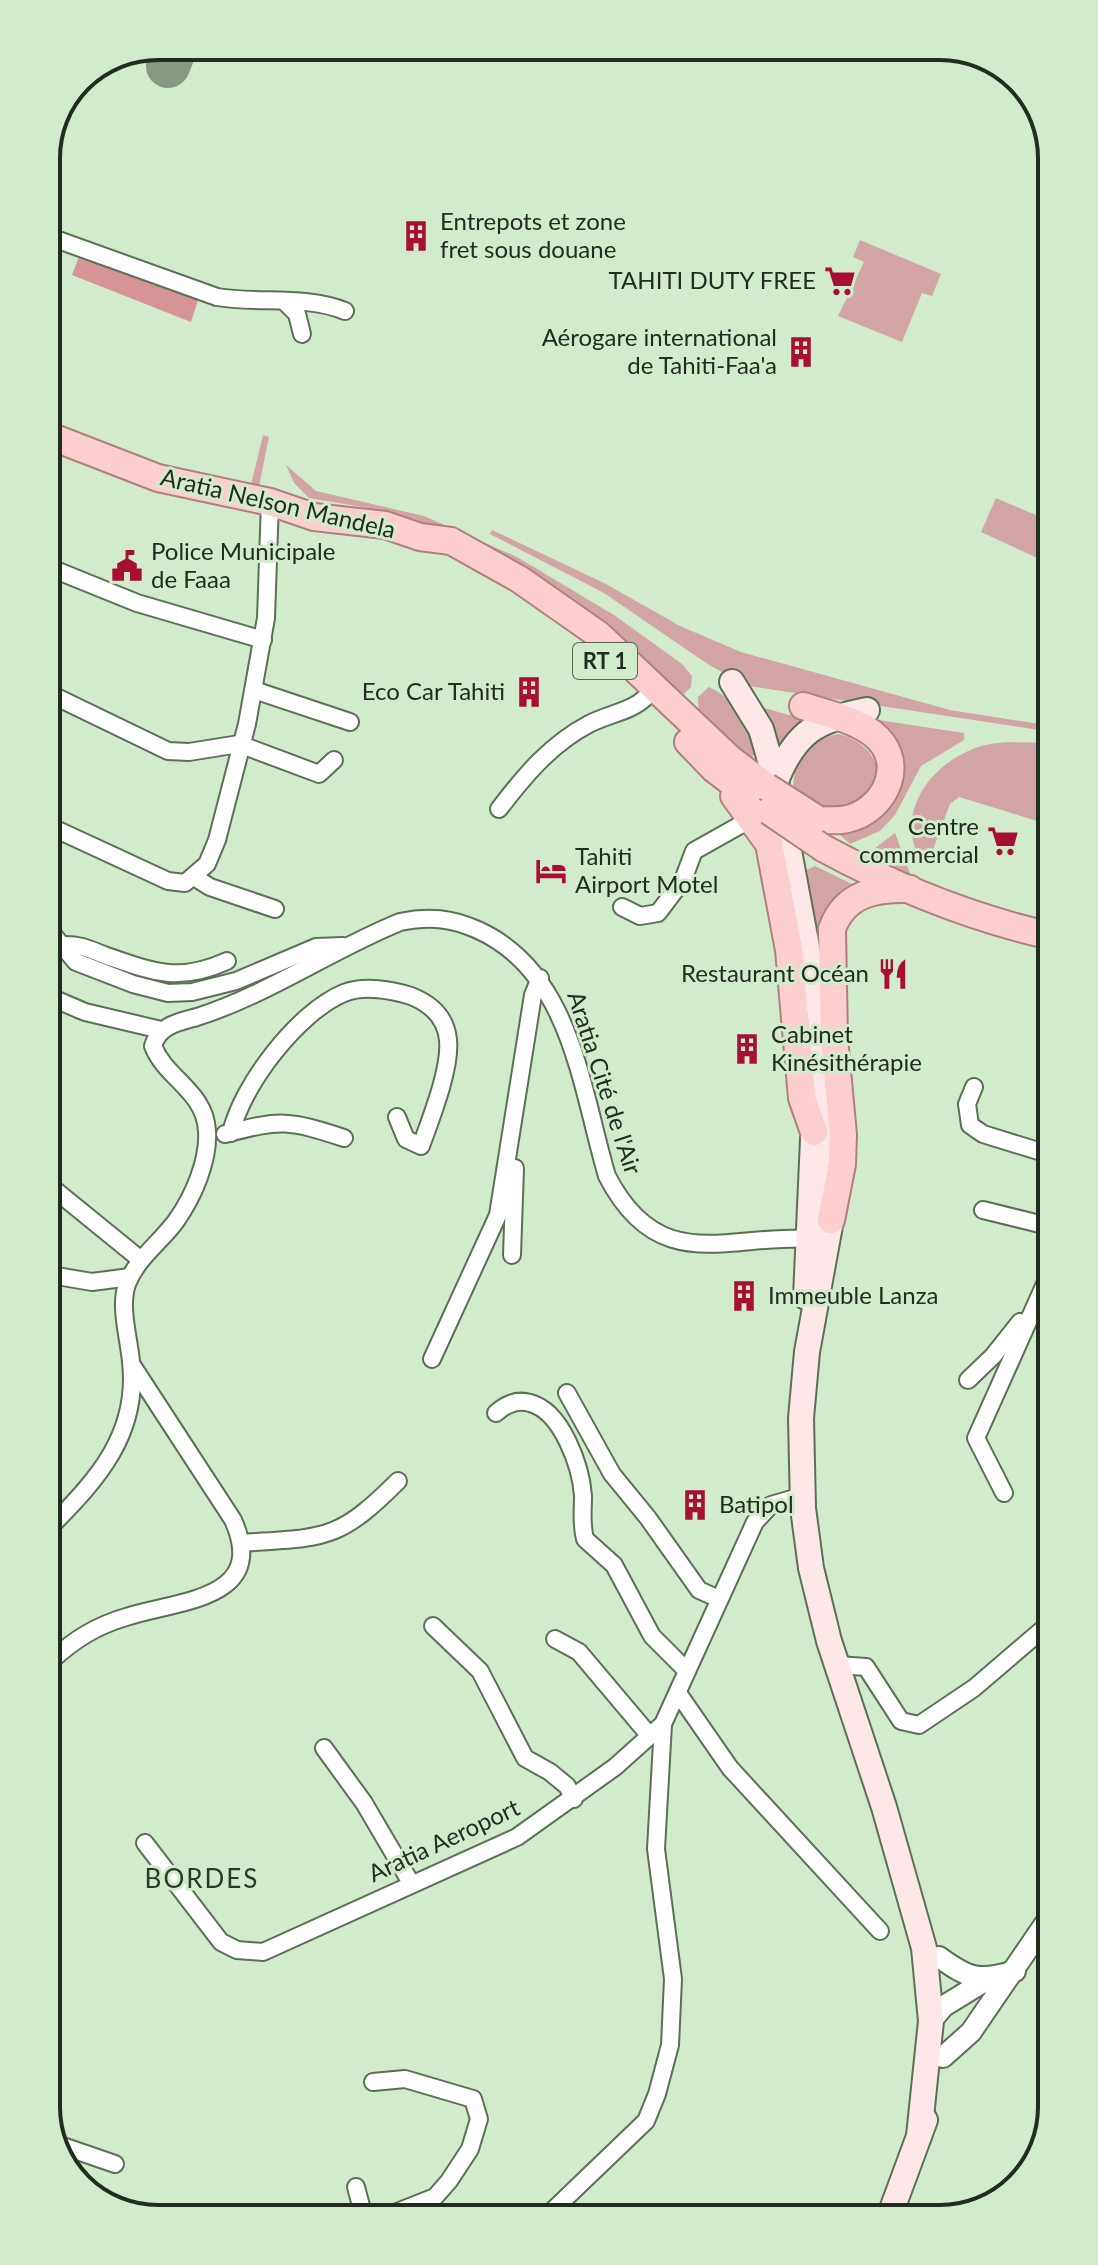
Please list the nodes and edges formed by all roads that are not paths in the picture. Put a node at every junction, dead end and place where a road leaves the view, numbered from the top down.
1 (60, 241) edge
2 (286, 303) junction
3 (345, 311) dead end
4 (302, 334) dead end
5 (60, 440) edge
6 (270, 502) junction
7 (420, 537) junction
8 (60, 572) edge
9 (263, 640) junction
10 (732, 682) dead end
11 (254, 690) junction
12 (645, 698) junction
13 (60, 699) edge
14 (803, 706) dead end
15 (867, 710) dead end
16 (835, 716) junction
17 (350, 722) dead end
18 (239, 744) junction
19 (334, 760) dead end
20 (766, 800) junction
21 (499, 809) dead end
22 (817, 820) junction
23 (60, 831) edge
24 (194, 877) junction
25 (910, 889) junction
26 (622, 907) dead end
27 (275, 909) dead end
28 (1007, 923) junction
29 (1038, 932) edge
30 (60, 943) edge
31 (62, 945) junction
32 (347, 946) junction
33 (227, 961) dead end
34 (809, 965) junction
35 (540, 978) junction
36 (60, 1001) edge
37 (161, 1030) junction
38 (974, 1087) dead end
39 (517, 1107) junction
40 (397, 1117) dead end
41 (814, 1132) junction
42 (231, 1133) junction
43 (207, 1138) junction
44 (344, 1138) dead end
45 (1038, 1151) edge
46 (60, 1194) edge
47 (983, 1210) dead end
48 (1038, 1224) edge
49 (822, 1233) junction
50 (512, 1255) dead end
51 (141, 1260) junction
52 (130, 1277) junction
53 (60, 1280) edge
54 (1038, 1299) edge
55 (1038, 1300) edge
56 (432, 1359) dead end
57 (132, 1365) junction
58 (968, 1380) dead end
59 (567, 1393) dead end
60 (496, 1413) dead end
61 (398, 1481) dead end
62 (1004, 1493) dead end
63 (802, 1496) junction
64 (60, 1513) edge
65 (242, 1543) junction
66 (719, 1599) junction
67 (433, 1626) dead end
68 (1038, 1633) edge
69 (555, 1639) dead end
70 (60, 1654) edge
71 (838, 1665) junction
72 (687, 1671) junction
73 (678, 1693) junction
74 (663, 1724) junction
75 (649, 1735) junction
76 (324, 1748) dead end
77 (574, 1799) junction
78 (884, 1807) junction
79 (145, 1843) dead end
80 (411, 1883) junction
81 (880, 1931) dead end
82 (1038, 1935) edge
83 (939, 1957) junction
84 (1015, 1971) junction
85 (988, 1979) junction
86 (938, 2013) junction
87 (943, 2057) junction
88 (373, 2082) dead end
89 (919, 2136) junction
90 (69, 2148) edge
91 (115, 2164) dead end
92 (356, 2187) dead end
93 (361, 2205) edge
94 (415, 2205) edge
95 (558, 2205) edge
96 (894, 2205) edge

1 - 2 street
2 - 3 street
2 - 4 street
5 - 6 main road, Aratia Nelson Mandela / RT 1
6 - 7 main road, Aratia Nelson Mandela / RT 1
6 - 9 street
7 - 12 main road, Aratia Nelson Mandela / RT 1
7 - 20 main road, Aratia Nelson Mandela / RT 1
8 - 9 street
9 - 11 street
10 - 20 main road
11 - 17 street
11 - 18 street
12 - 20 main road, Aratia Nelson Mandela / RT 1
12 - 21 street
13 - 18 street
14 - 16 main road
15 - 16 main road
16 - 20 main road
16 - 22 main road
18 - 19 street
18 - 24 street
20 - 22 main road, Aratia Nelson Mandela / RT 1, bridge
20 - 25 main road, Aratia Nelson Mandela / RT 1, bridge
20 - 26 street
20 - 34 main road
20 - 41 main road
22 - 28 main road, Aratia Nelson Mandela / RT 1
23 - 24 street
24 - 27 street
25 - 28 main road, Aratia Nelson Mandela / RT 1
25 - 49 main road
28 - 29 main road, Aratia Nelson Mandela / RT 1
30 - 31 street, Aratia Cité de l'Air
31 - 32 street, Aratia Cité de l'Air
31 - 33 street
32 - 35 street, Aratia Cité de l'Air
32 - 37 street, Aratia Cité de l'Air
34 - 41 main road
34 - 49 main road
35 - 39 street
35 - 49 street, Aratia Cité de l'Air
36 - 37 street
37 - 43 street
38 - 45 street
39 - 50 street
39 - 56 street
40 - 42 street
41 - 49 main road
42 - 43 street
42 - 44 street
43 - 51 street
46 - 51 street
47 - 48 street
49 - 63 main road
51 - 52 street
52 - 53 street
52 - 57 street
54 - 58 street
55 - 62 street
57 - 64 street
57 - 65 street
59 - 66 street
60 - 72 street
61 - 65 street
63 - 66 street, Aratia Aeroport
63 - 71 main road
65 - 70 street
66 - 72 street, Aratia Aeroport
67 - 77 street
68 - 71 street
69 - 75 street
71 - 78 main road
72 - 73 street, Aratia Aeroport
73 - 74 street, Aratia Aeroport
73 - 81 street
74 - 75 street, Aratia Aeroport
74 - 95 street
75 - 77 street, Aratia Aeroport
76 - 80 street
77 - 80 street, Aratia Aeroport
78 - 83 main road
78 - 86 main road
79 - 80 street, Aratia Aeroport
82 - 84 street
83 - 85 street
83 - 86 main road
84 - 85 street
84 - 87 street
85 - 86 street
86 - 87 main road
86 - 89 main road
87 - 89 main road
88 - 94 street
89 - 96 main road
90 - 91 street
92 - 93 street

